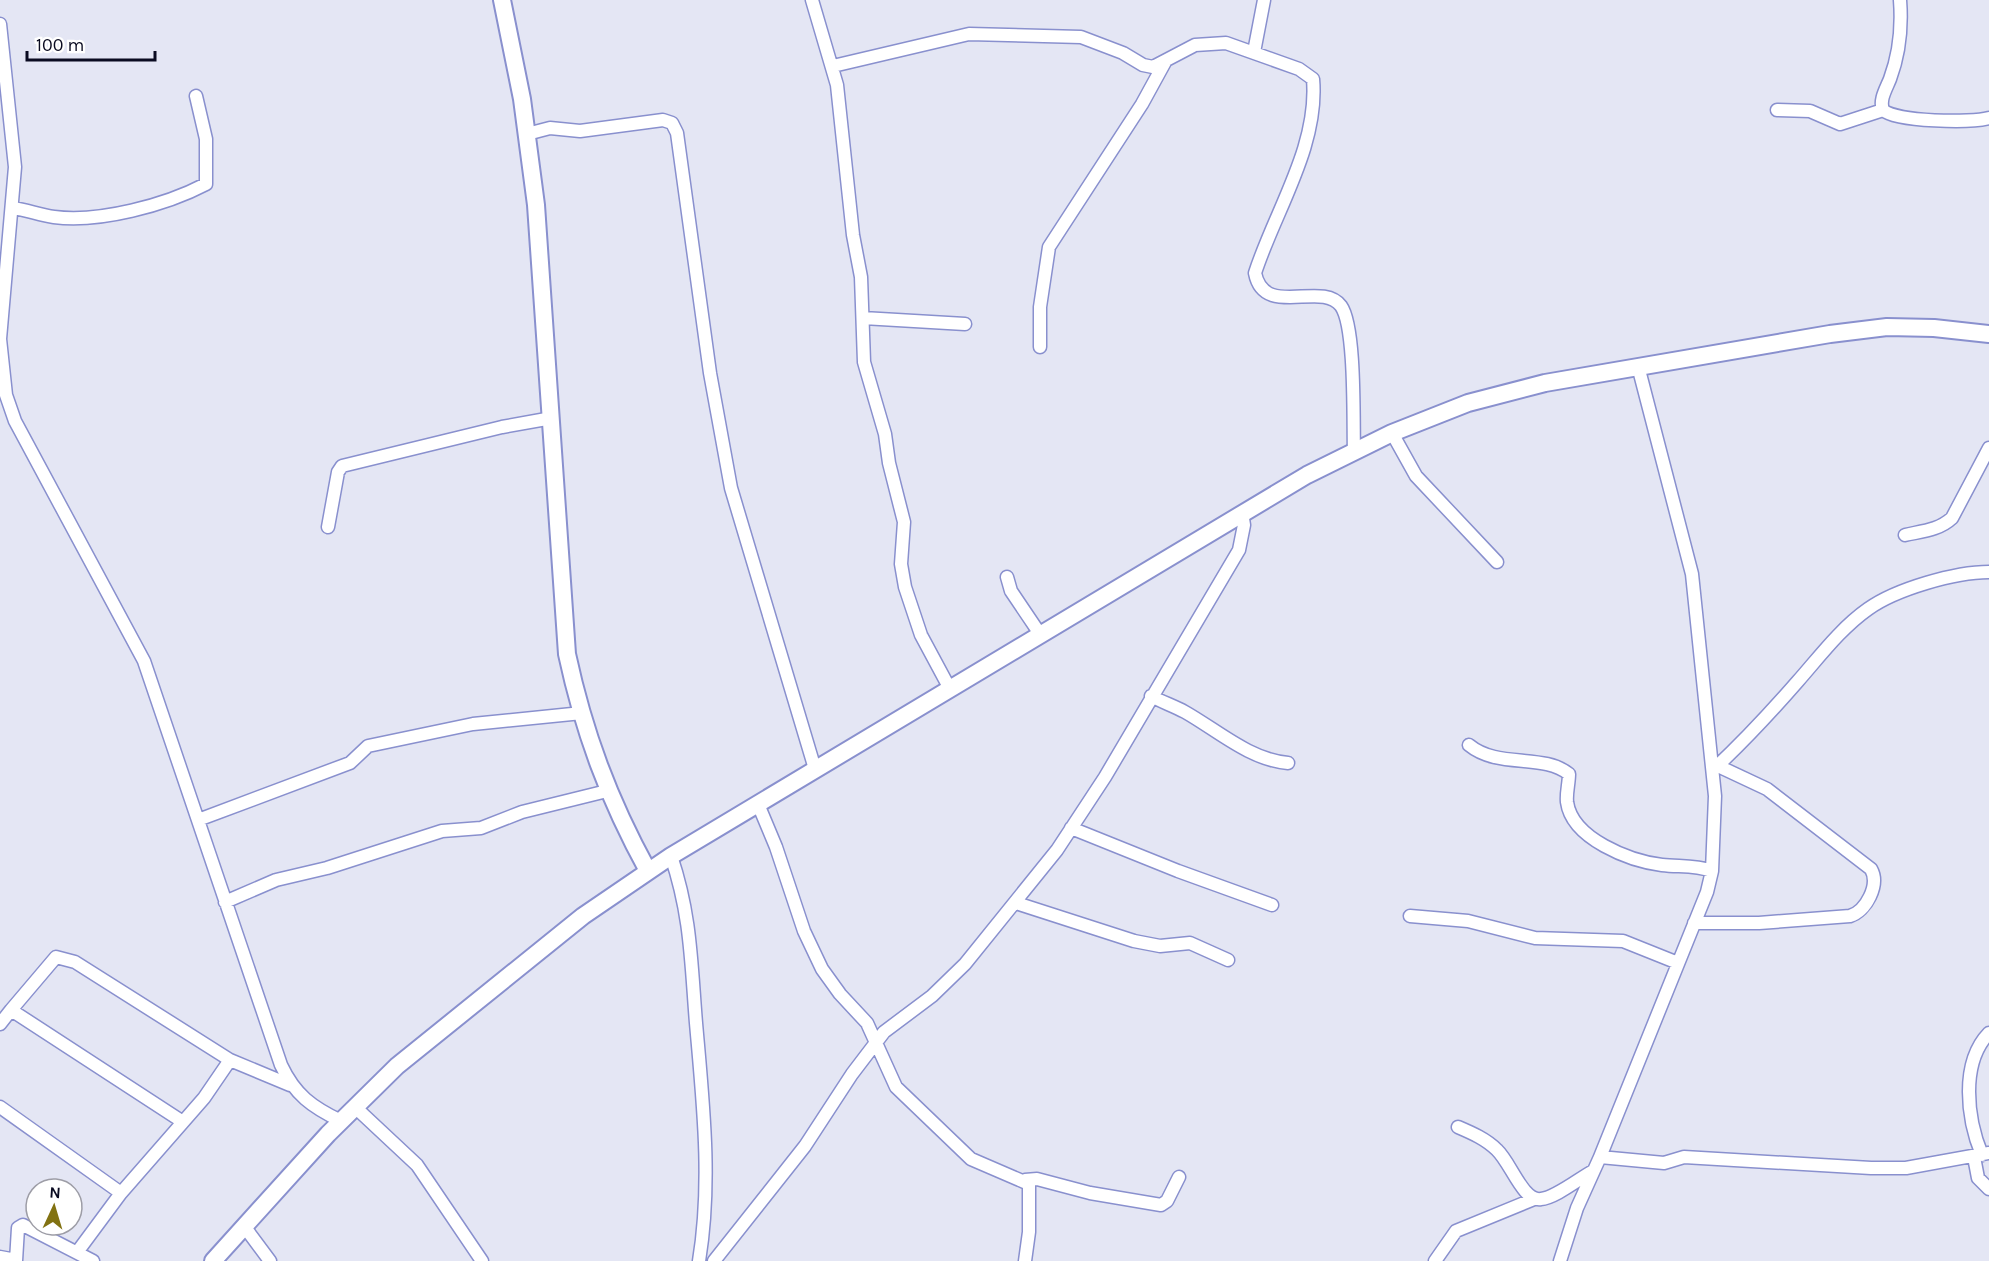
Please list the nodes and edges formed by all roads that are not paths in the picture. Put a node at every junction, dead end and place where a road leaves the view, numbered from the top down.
1 (502, 0) edge
2 (812, 0) edge
3 (1264, 0) edge
4 (1900, 0) edge
5 (0, 24) edge
6 (1254, 52) junction
7 (1165, 62) junction
8 (833, 66) junction
9 (196, 96) dead end
10 (1777, 110) dead end
11 (1882, 110) junction
12 (1989, 118) edge
13 (527, 134) junction
14 (13, 208) junction
15 (863, 318) junction
16 (965, 324) dead end
17 (1989, 334) edge
18 (0, 339) edge
19 (1040, 347) dead end
20 (1638, 366) junction
21 (552, 418) junction
22 (1392, 433) junction
23 (1989, 448) edge
24 (1354, 452) junction
25 (1242, 513) junction
26 (328, 527) dead end
27 (1905, 535) dead end
28 (1497, 562) dead end
29 (1989, 572) edge
30 (1007, 577) dead end
31 (1040, 634) junction
32 (950, 689) junction
33 (1151, 696) junction
34 (582, 713) junction
35 (1469, 745) dead end
36 (1288, 763) dead end
37 (815, 769) junction
38 (1715, 769) junction
39 (607, 791) junction
40 (758, 804) junction
41 (198, 820) junction
42 (1071, 828) junction
43 (671, 856) junction
44 (648, 871) junction
45 (1712, 871) junction
46 (225, 902) junction
47 (1016, 903) junction
48 (1272, 904) dead end
49 (1410, 916) dead end
50 (1694, 923) junction
51 (1228, 960) dead end
52 (1678, 963) junction
53 (11, 1010) junction
54 (0, 1024) edge
55 (1989, 1033) edge
56 (876, 1041) junction
57 (230, 1060) junction
58 (290, 1085) junction
59 (0, 1107) edge
60 (355, 1107) junction
61 (341, 1121) junction
62 (183, 1122) junction
63 (1458, 1127) dead end
64 (1982, 1155) edge
65 (1600, 1157) junction
66 (1594, 1171) junction
67 (1179, 1177) dead end
68 (1025, 1180) junction
69 (1989, 1190) edge
70 (121, 1193) junction
71 (1534, 1199) junction
72 (244, 1226) junction
73 (0, 1257) edge
74 (83, 1257) edge
75 (16, 1260) edge
76 (213, 1261) edge
77 (270, 1261) edge
78 (482, 1261) edge
79 (699, 1261) edge
80 (714, 1261) edge
81 (1025, 1261) edge
82 (1435, 1261) edge
83 (1560, 1261) edge

1 - 13 main road
2 - 8 street
3 - 6 street
4 - 11 street
5 - 14 street
6 - 7 street
6 - 24 street
7 - 8 street
7 - 19 street
8 - 15 street
9 - 14 street
10 - 11 street
11 - 12 street
13 - 21 main road
13 - 37 street
14 - 18 street
15 - 16 street
15 - 32 street
17 - 20 main road
18 - 41 street
20 - 22 main road
20 - 38 street
21 - 26 street
21 - 34 main road
22 - 24 main road
22 - 28 street
23 - 27 street
24 - 25 main road
25 - 31 main road
25 - 33 street
29 - 38 street
30 - 31 street
31 - 32 main road
32 - 37 main road
33 - 36 street
33 - 42 street
34 - 39 main road
34 - 41 street
35 - 45 street
37 - 40 main road
38 - 45 street
38 - 50 street
39 - 44 main road
39 - 46 street
40 - 43 main road
40 - 56 street
41 - 46 street
42 - 47 street
42 - 48 street
43 - 44 main road
43 - 79 street
44 - 60 main road
45 - 50 street
46 - 58 street
47 - 51 street
47 - 56 street
49 - 52 street
50 - 52 street
52 - 65 street
53 - 54 street
53 - 57 street
53 - 62 street
55 - 64 street
56 - 68 street
56 - 80 street
57 - 58 street
57 - 62 street
58 - 61 street
59 - 70 street
60 - 61 main road
60 - 78 street
61 - 72 main road
62 - 70 street
63 - 71 street
64 - 65 street
64 - 69 street
65 - 66 street
66 - 71 street
66 - 83 street
67 - 68 street
68 - 81 street
70 - 74 street
71 - 82 street
72 - 76 main road
72 - 77 street
73 - 75 street
74 - 75 street

